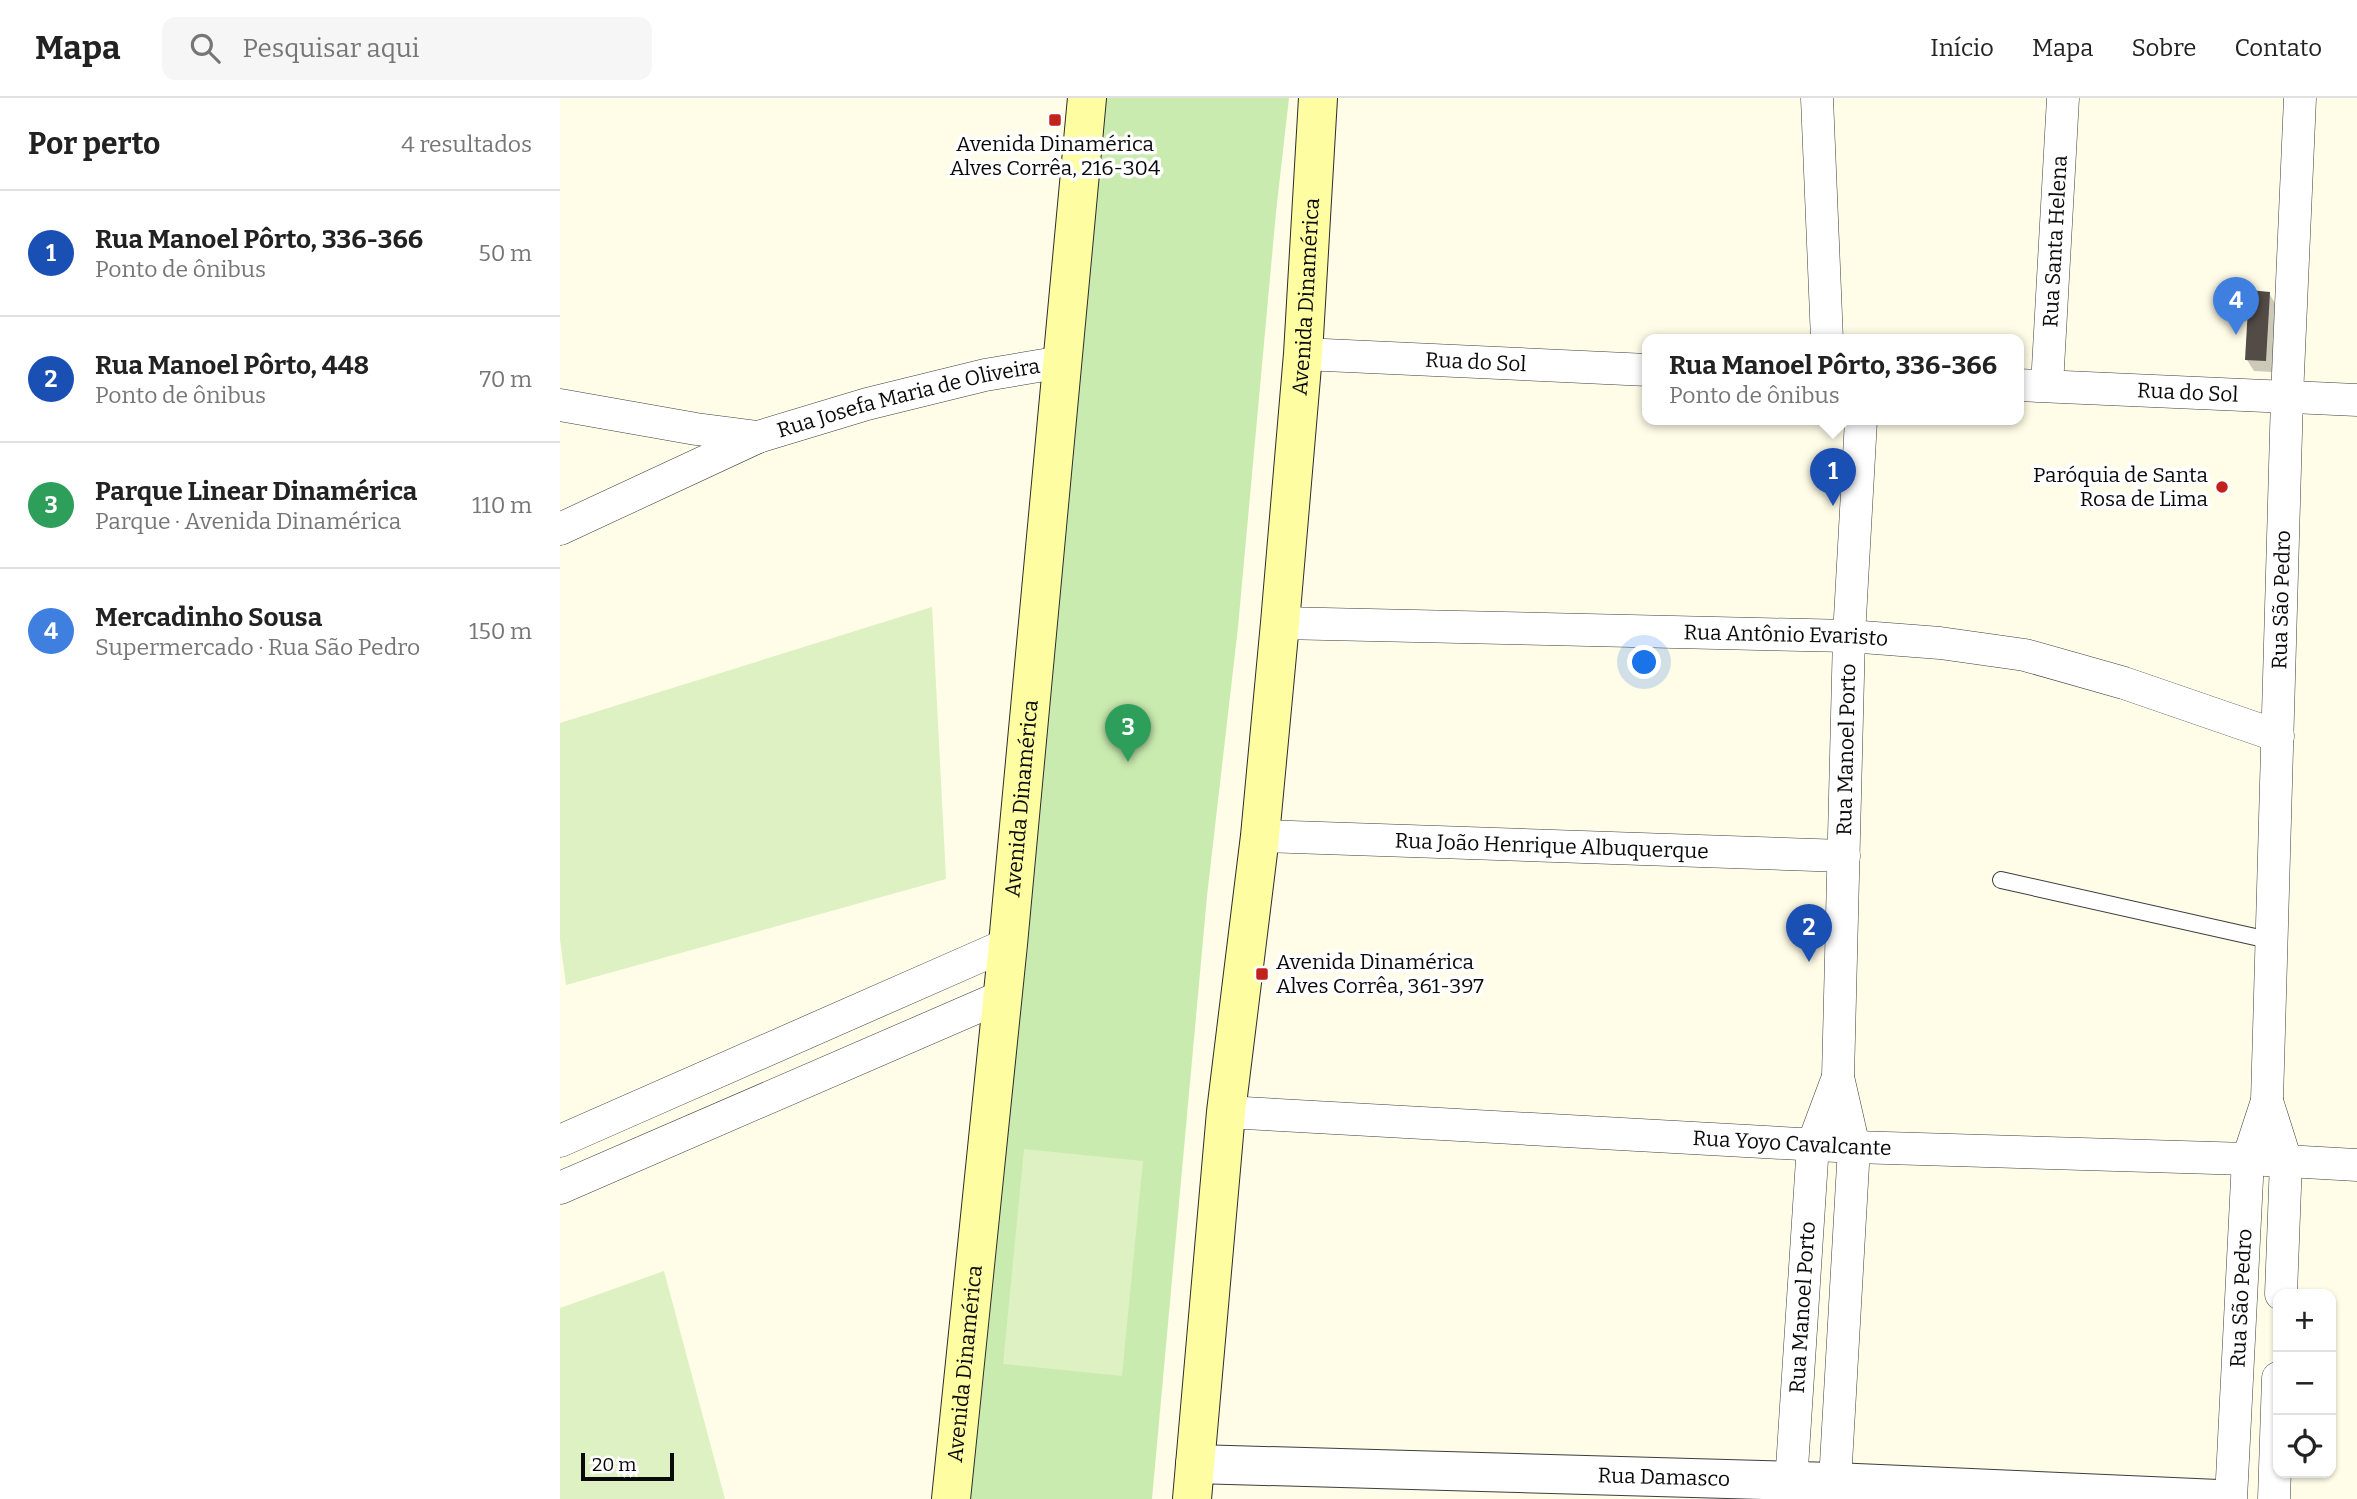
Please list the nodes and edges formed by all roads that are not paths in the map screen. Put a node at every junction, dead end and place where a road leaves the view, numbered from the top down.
1 (1087, 98) edge
2 (1318, 98) edge
3 (1817, 98) edge
4 (2063, 98) edge
5 (2301, 98) edge
6 (1827, 334) edge
7 (1303, 354) junction
8 (1062, 362) junction
9 (1642, 370) edge
10 (2033, 385) edge
11 (2287, 397) junction
12 (2357, 400) edge
13 (560, 405) edge
14 (1861, 425) edge
15 (758, 437) junction
16 (560, 529) edge
17 (1280, 623) junction
18 (1849, 636) junction
19 (2278, 736) junction
20 (1260, 836) junction
21 (1844, 856) junction
22 (2001, 880) dead end
23 (2273, 941) junction
24 (1008, 944) junction
25 (1003, 996) junction
26 (1838, 1077) junction
27 (654, 1100) junction
28 (2267, 1101) junction
29 (1226, 1112) junction
30 (672, 1139) junction
31 (560, 1142) edge
32 (1813, 1144) junction
33 (1854, 1147) junction
34 (2248, 1159) junction
35 (2286, 1161) junction
36 (2357, 1165) edge
37 (560, 1188) edge
38 (2281, 1289) edge
39 (2277, 1415) edge
40 (1193, 1481) edge
41 (1790, 1491) edge
42 (1834, 1491) edge
43 (951, 1499) edge
44 (2218, 1499) edge
45 (2231, 1499) edge
46 (2274, 1499) edge

1 - 8 main road, Avenida Dinamérica
2 - 7 main road, Avenida Dinamérica
3 - 6 street
4 - 10 street, Rua Santa Helena
5 - 11 street, Rua São Pedro
7 - 9 street, Rua do Sol
7 - 17 main road, Avenida Dinamérica
8 - 15 street, Rua Josefa Maria de Oliveira
8 - 24 main road, Avenida Dinamérica
10 - 11 street, Rua do Sol
11 - 12 street, Rua do Sol
11 - 19 street, Rua São Pedro
13 - 15 street, Rua Josefa Maria de Oliveira
14 - 18 street, Rua Manoel Porto
15 - 16 street, Rua Josefa Maria de Oliveira
17 - 18 street, Rua Antônio Evaristo
17 - 20 main road, Avenida Dinamérica
18 - 19 street, Rua Antônio Evaristo
18 - 21 street, Rua Manoel Porto
19 - 23 street, Rua São Pedro
20 - 21 street, Rua João Henrique Albuquerque
20 - 29 main road, Avenida Dinamérica
21 - 26 street, Rua Manoel Porto
22 - 23 lane
23 - 28 street, Rua São Pedro
24 - 25 main road, Avenida Dinamérica
24 - 27 street
25 - 30 street
25 - 43 main road, Avenida Dinamérica
26 - 32 street, Rua Manoel Porto
26 - 33 street, Rua Manoel Porto
27 - 30 street
27 - 31 street
28 - 34 street, Rua São Pedro
28 - 35 street, Rua São Pedro
29 - 32 street, Rua Yoyo Cavalcante
29 - 40 main road, Avenida Dinamérica
30 - 37 street
32 - 33 street, Rua Yoyo Cavalcante
32 - 41 street, Rua Manoel Porto
33 - 34 street, Rua Yoyo Cavalcante
33 - 42 street, Rua Manoel Porto
34 - 35 street, Rua Yoyo Cavalcante
34 - 45 street, Rua São Pedro
35 - 36 street, Rua Yoyo Cavalcante
35 - 38 street, Rua São Pedro
39 - 46 street, Rua São Pedro
40 - 41 street, Rua Damasco
41 - 42 street, Rua Damasco
42 - 44 street, Rua Damasco

